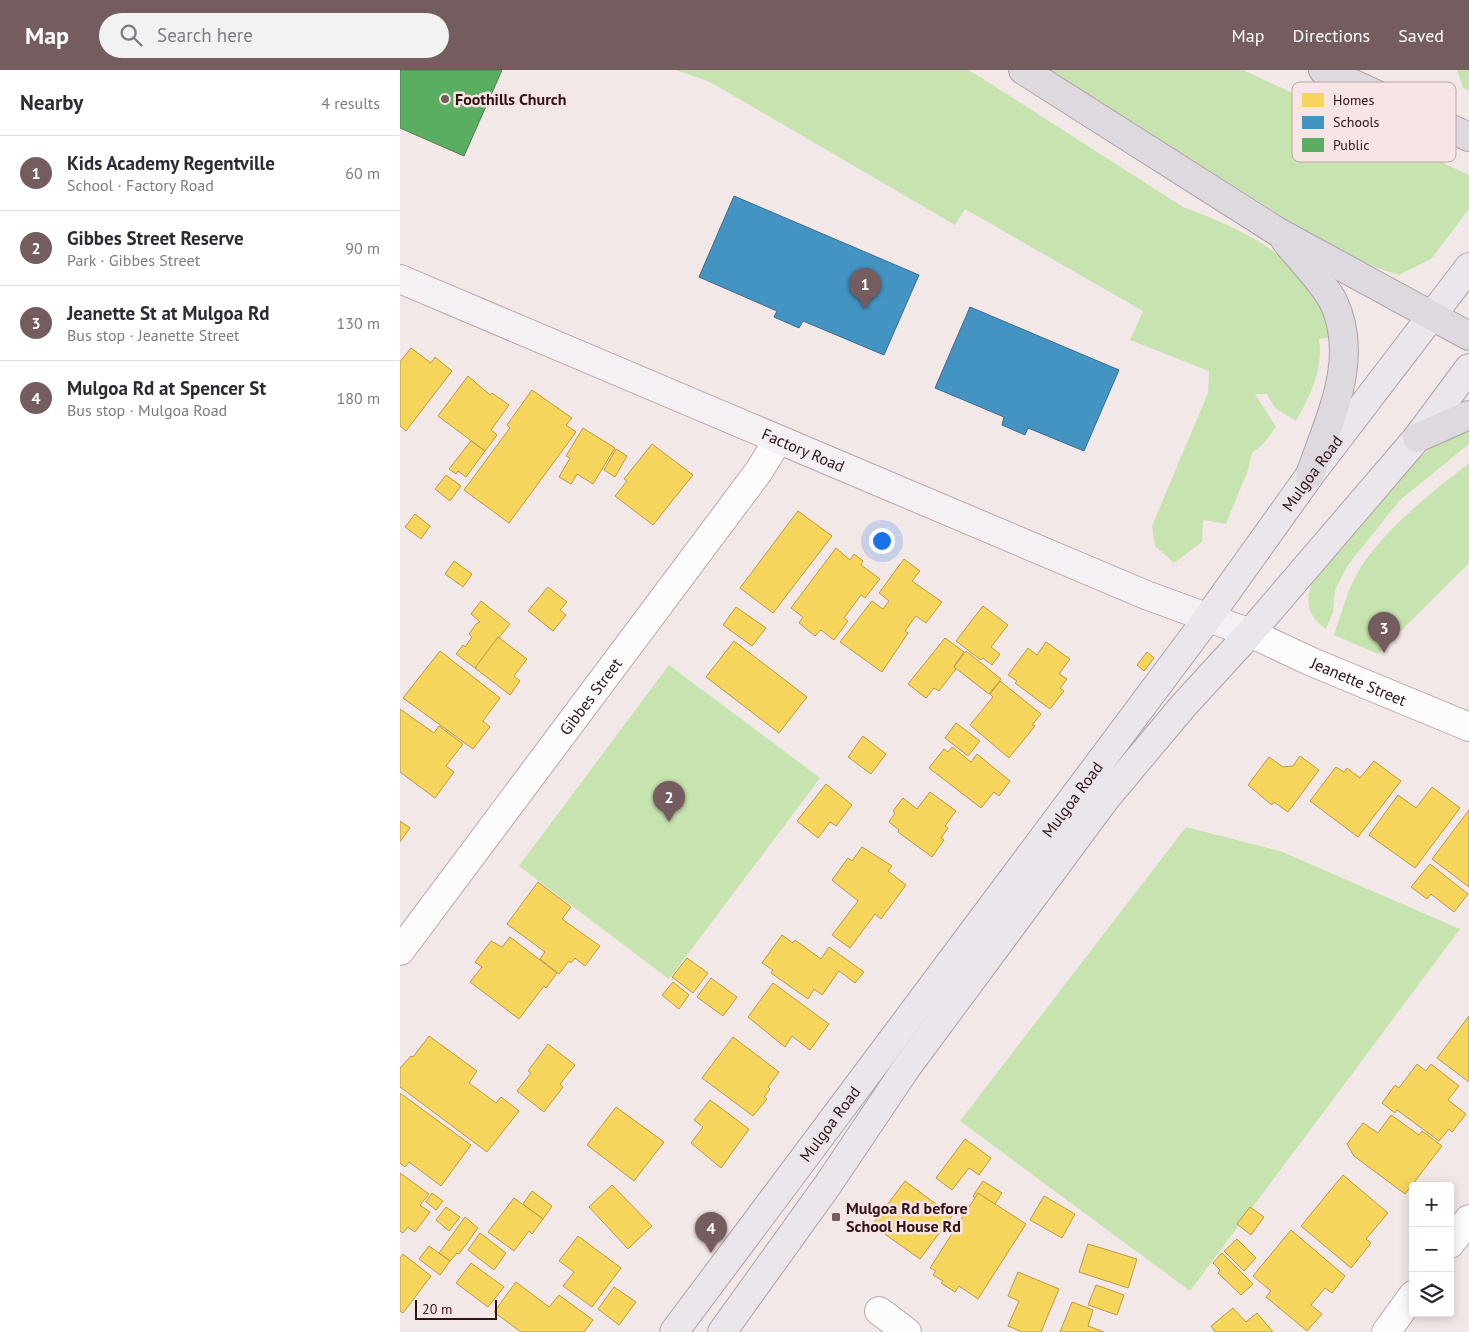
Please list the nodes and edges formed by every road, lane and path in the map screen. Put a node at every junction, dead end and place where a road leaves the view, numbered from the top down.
1 (1023, 70) edge
2 (1323, 70) edge
3 (1349, 82) edge
4 (1456, 131) edge
5 (1469, 137) edge
6 (1278, 232) junction
7 (1469, 266) edge
8 (400, 279) edge
9 (1433, 316) junction
10 (1469, 336) edge
11 (1469, 368) edge
12 (1469, 415) edge
13 (1417, 438) junction
14 (778, 440) junction
15 (1310, 475) junction
16 (1207, 619) junction
17 (1250, 633) junction
18 (1469, 727) edge
19 (400, 951) edge
20 (1469, 1219) edge
21 (1454, 1239) edge
22 (1409, 1300) edge
23 (879, 1311) dead end
24 (674, 1332) edge
25 (722, 1332) edge
26 (907, 1332) edge
27 (1386, 1332) edge

1 - 6 highway
2 - 3 highway
4 - 5 highway
6 - 9 highway
6 - 15 highway
7 - 9 main road, Mulgoa Road
8 - 14 street, Factory Road
9 - 10 highway
9 - 15 main road, Mulgoa Road
11 - 13 main road, Mulgoa Road
12 - 13 highway
13 - 17 main road, Mulgoa Road
14 - 16 street, Factory Road
14 - 19 street, Gibbes Street
15 - 16 main road, Mulgoa Road
16 - 17 street, Factory Road
16 - 24 main road, Mulgoa Road
17 - 18 street, Jeanette Street
17 - 25 main road, Mulgoa Road
20 - 21 street
22 - 27 street
23 - 26 street

